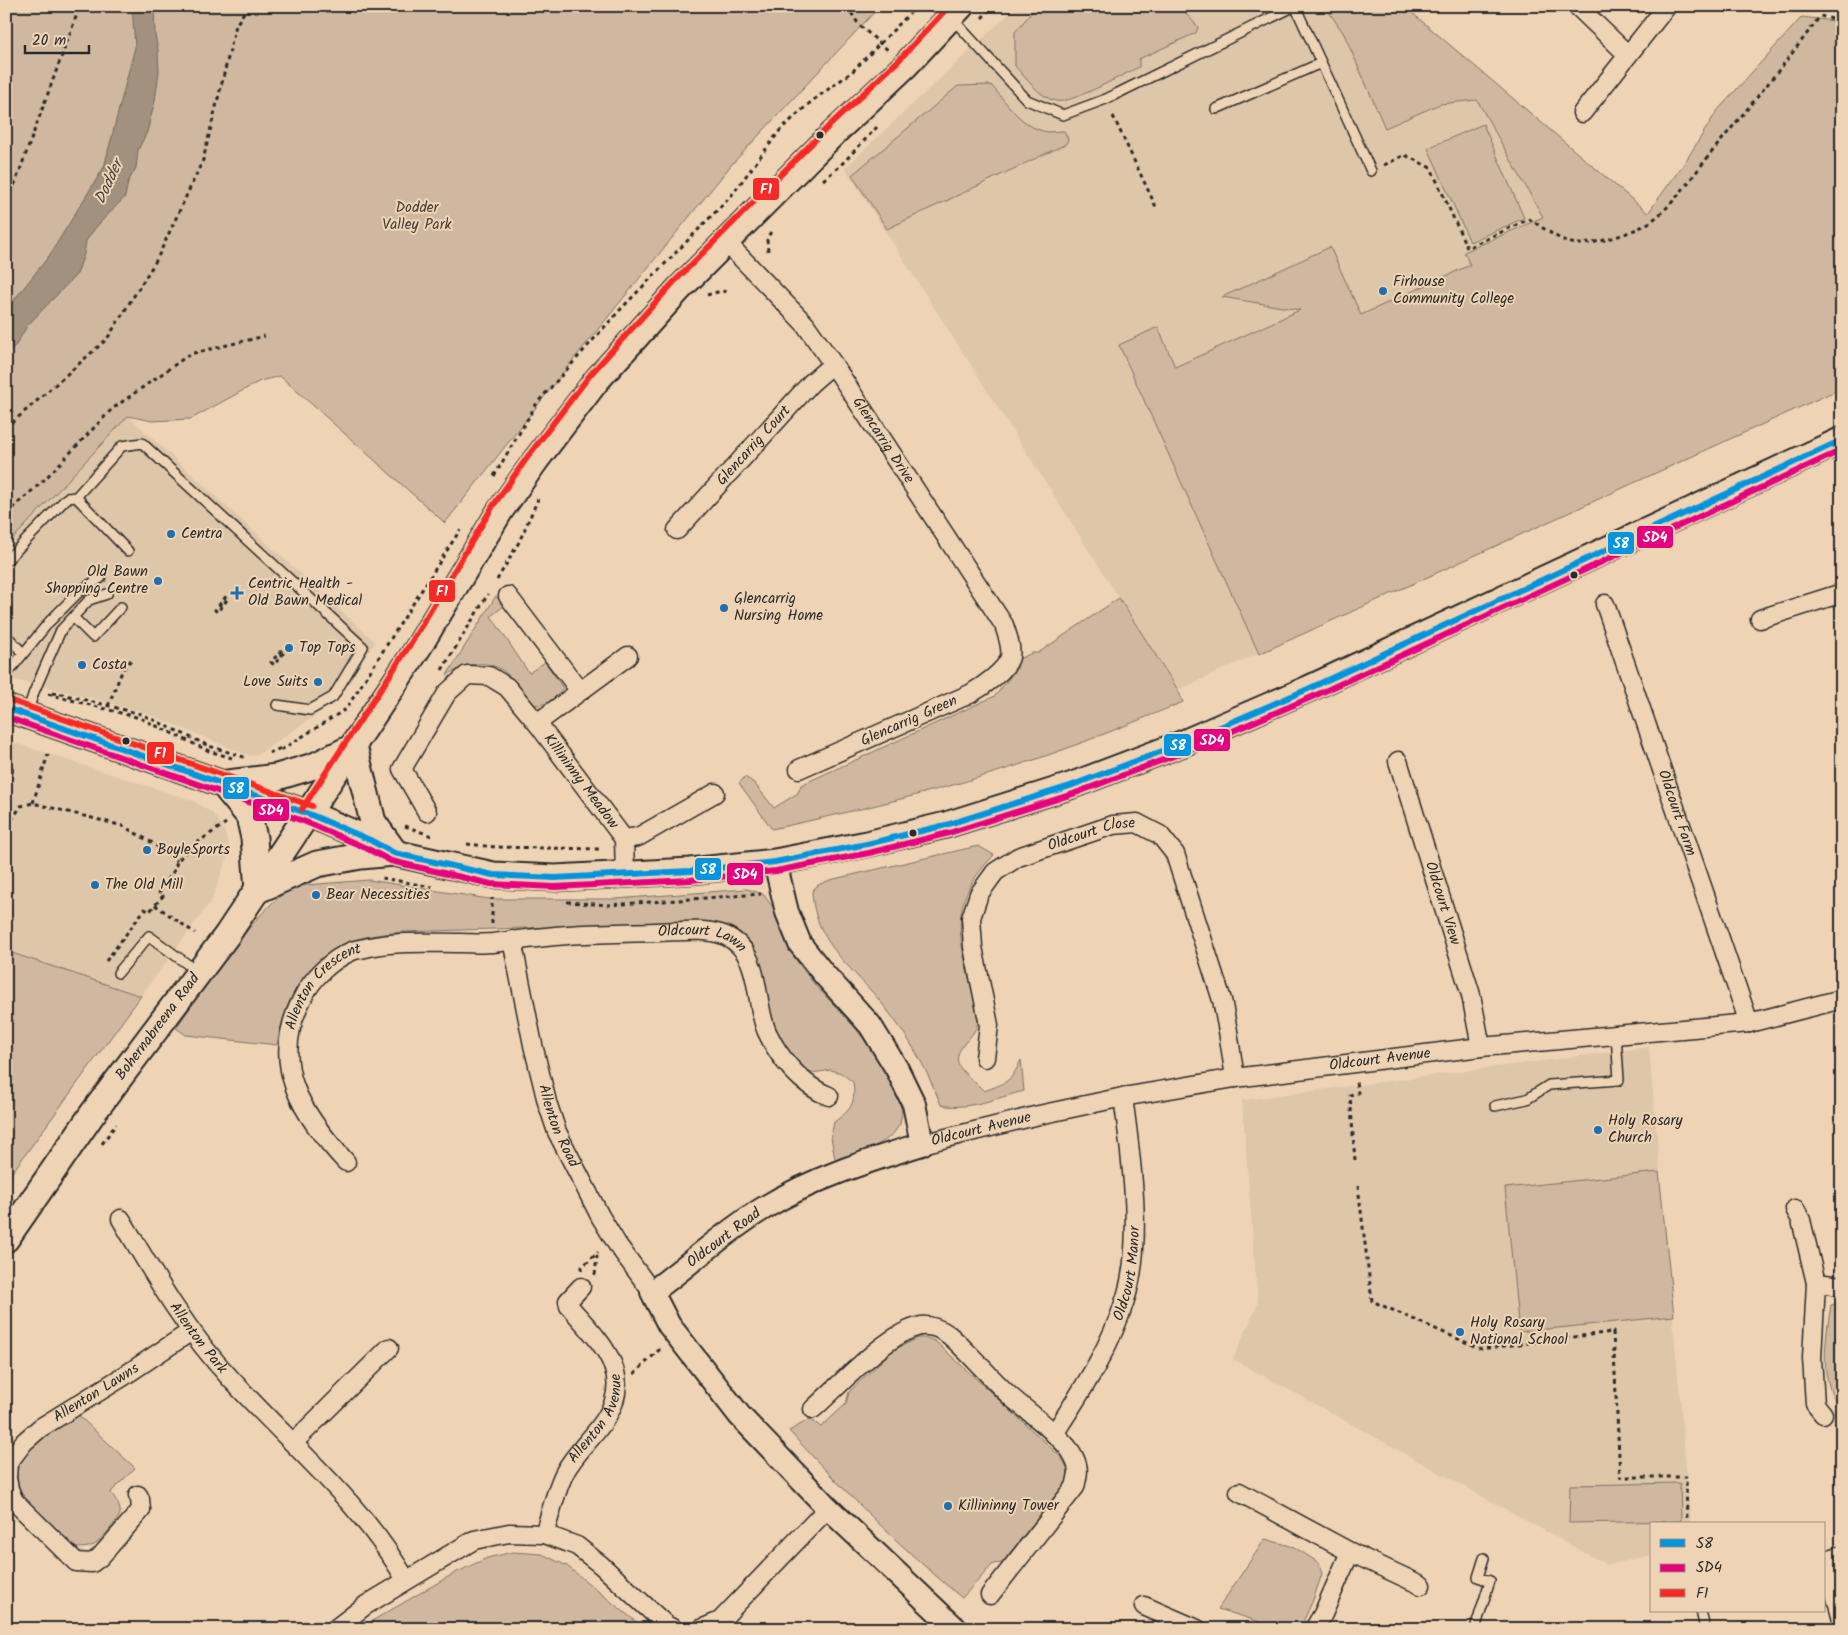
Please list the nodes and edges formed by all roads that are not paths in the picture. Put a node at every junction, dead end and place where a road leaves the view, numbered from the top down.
1 (1295, 6) edge
2 (1577, 6) edge
3 (1667, 6) edge
4 (964, 15) edge
5 (1628, 55) junction
6 (1321, 63) junction
7 (1216, 109) dead end
8 (1582, 113) dead end
9 (1371, 171) road end
10 (726, 242) junction
11 (833, 364) junction
12 (1842, 440) edge
13 (76, 497) junction
14 (677, 530) dead end
15 (128, 550) dead end
16 (6, 561) edge
17 (101, 578) dead end
18 (107, 594) dead end
19 (1841, 595) edge
20 (508, 596) dead end
21 (1605, 604) dead end
22 (121, 608) dead end
23 (73, 617) junction
24 (1760, 619) dead end
25 (6, 635) edge
26 (23, 653) junction
27 (628, 656) dead end
28 (1010, 658) joint
29 (6, 675) edge
30 (580, 691) junction
31 (277, 705) dead end
32 (16, 712) edge
33 (536, 723) junction
34 (354, 746) junction
35 (1398, 761) dead end
36 (799, 769) dead end
37 (223, 784) junction
38 (715, 793) dead end
39 (427, 812) dead end
40 (309, 814) junction
41 (624, 839) junction
42 (394, 852) junction
43 (775, 862) junction
44 (625, 875) junction
45 (258, 890) junction
46 (512, 940) junction
47 (118, 973) dead end
48 (199, 973) junction
49 (1842, 999) edge
50 (1749, 1023) junction
51 (1616, 1035) junction
52 (1481, 1047) junction
53 (985, 1058) dead end
54 (1234, 1078) junction
55 (829, 1096) dead end
56 (1123, 1097) junction
57 (1495, 1106) dead end
58 (922, 1144) junction
59 (346, 1162) dead end
60 (1795, 1209) dead end
61 (121, 1220) dead end
62 (6, 1239) edge
63 (1816, 1283) junction
64 (1842, 1286) edge
65 (581, 1287) dead end
66 (652, 1292) junction
67 (190, 1332) junction
68 (389, 1348) dead end
69 (813, 1409) dead end
70 (1823, 1414) dead end
71 (1054, 1434) junction
72 (294, 1442) junction
73 (7, 1463) edge
74 (1239, 1492) dead end
75 (138, 1495) dead end
76 (828, 1508) junction
77 (544, 1534) junction
78 (1350, 1552) junction
79 (1842, 1555) edge
80 (1484, 1558) dead end
81 (406, 1580) junction
82 (1422, 1585) dead end
83 (990, 1595) dead end
84 (1144, 1606) dead end
85 (1701, 1612) edge
86 (1842, 1620) edge
87 (335, 1629) edge
88 (674, 1629) edge
89 (701, 1629) edge
90 (956, 1629) edge
91 (1197, 1629) edge
92 (1314, 1629) edge
93 (1475, 1629) edge
94 (1705, 1629) edge

1 - 4 lane
1 - 6 lane
2 - 5 street
3 - 5 street
4 - 10 main road, Bohernabreena Road
5 - 8 street
6 - 7 lane
6 - 9 lane
10 - 11 street, Glencarrig Drive
10 - 34 main road, Bohernabreena Road
11 - 14 street, Glencarrig Court
11 - 28 street, Glencarrig Drive
12 - 43 main road
13 - 15 lane
13 - 16 lane
13 - 31 lane
17 - 26 lane
18 - 23 lane
19 - 24 street
20 - 30 street
21 - 50 street, Oldcourt Farm
22 - 23 lane
23 - 32 lane
25 - 26 lane
26 - 29 lane
27 - 30 street, Killininny Meadow
28 - 36 street, Glencarrig Green
30 - 33 street, Killininny Meadow
32 - 37 main road
33 - 39 street, Killininny Meadow
33 - 41 street, Killininny Meadow
34 - 37 main road
34 - 40 main road, Bohernabreena Road
34 - 42 main road
35 - 52 street, Oldcourt View
37 - 40 main road
37 - 45 main road
38 - 41 street, Killininny Meadow
40 - 42 main road
40 - 45 main road, Bohernabreena Road
41 - 44 street, Killininny Meadow
42 - 44 main road
42 - 45 main road
43 - 44 main road
43 - 58 street
45 - 48 main road, Bohernabreena Road
46 - 55 street, Oldcourt Lawn
46 - 59 street, Allenton Crescent
46 - 66 street, Allenton Road
47 - 48 lane
48 - 62 main road, Bohernabreena Road
49 - 50 street, Oldcourt Avenue
50 - 51 street, Oldcourt Avenue
51 - 52 street, Oldcourt Avenue
51 - 57 lane
52 - 54 street, Oldcourt Avenue
53 - 54 street, Oldcourt Close
54 - 56 street, Oldcourt Avenue
56 - 58 street, Oldcourt Avenue
56 - 71 street, Oldcourt Manor
58 - 66 street, Oldcourt Road
60 - 63 street
61 - 67 street, Allenton Park
63 - 64 street
63 - 70 street
65 - 77 street, Allenton Avenue
66 - 76 street
67 - 72 street, Allenton Park
67 - 73 street, Allenton Lawns
68 - 72 street
69 - 71 street
71 - 83 street
72 - 81 street, Allenton Park
73 - 75 street, Allenton Lawns
74 - 78 street
76 - 89 street
76 - 90 street
77 - 81 street
77 - 88 street
78 - 82 street
78 - 92 street
79 - 86 street
80 - 93 lane
81 - 87 street
84 - 91 street
85 - 94 lane

